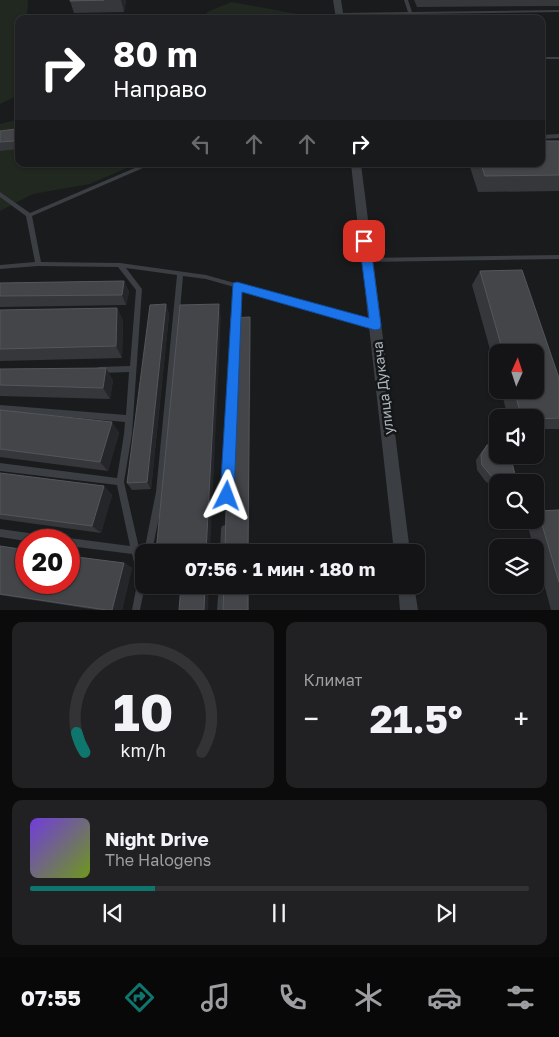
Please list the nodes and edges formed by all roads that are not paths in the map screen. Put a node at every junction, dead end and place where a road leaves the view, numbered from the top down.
1 (337, 0) edge
2 (406, 0) edge
3 (559, 11) edge
4 (410, 14) junction
5 (339, 15) edge
6 (386, 15) edge
7 (545, 58) edge
8 (559, 58) edge
9 (545, 136) edge
10 (559, 136) edge
11 (141, 167) edge
12 (356, 167) edge
13 (0, 194) edge
14 (29, 215) junction
15 (559, 257) edge
16 (366, 260) junction
17 (38, 264) junction
18 (120, 265) junction
19 (0, 267) edge
20 (180, 273) junction
21 (237, 286) junction
22 (375, 325) junction
23 (235, 336) edge
24 (95, 370) edge
25 (133, 370) junction
26 (0, 408) edge
27 (129, 420) junction
28 (0, 467) edge
29 (120, 482) junction
30 (226, 523) edge
31 (0, 534) edge
32 (15, 536) edge
33 (80, 543) edge
34 (135, 544) edge
35 (150, 544) edge
36 (225, 544) edge
37 (401, 544) edge
38 (135, 551) edge
39 (139, 594) edge
40 (223, 594) edge
41 (407, 594) edge
42 (136, 610) edge
43 (222, 610) edge
44 (409, 610) edge

1 - 5 street
2 - 4 lane
3 - 4 lane
4 - 6 lane
7 - 8 lane
9 - 10 lane
11 - 14 lane
12 - 16 street, улица Дукача
13 - 14 lane
14 - 17 lane
15 - 16 lane
16 - 22 street, улица Дукача
17 - 18 lane
17 - 19 lane
18 - 20 lane
18 - 25 lane
20 - 21 lane
20 - 35 lane
21 - 22 lane
21 - 23 lane
22 - 37 street, улица Дукача
24 - 25 lane
25 - 27 lane
26 - 27 lane
27 - 29 lane
28 - 29 lane
29 - 34 lane
30 - 36 lane
31 - 32 lane
33 - 38 lane
39 - 42 lane
40 - 43 lane
41 - 44 street

